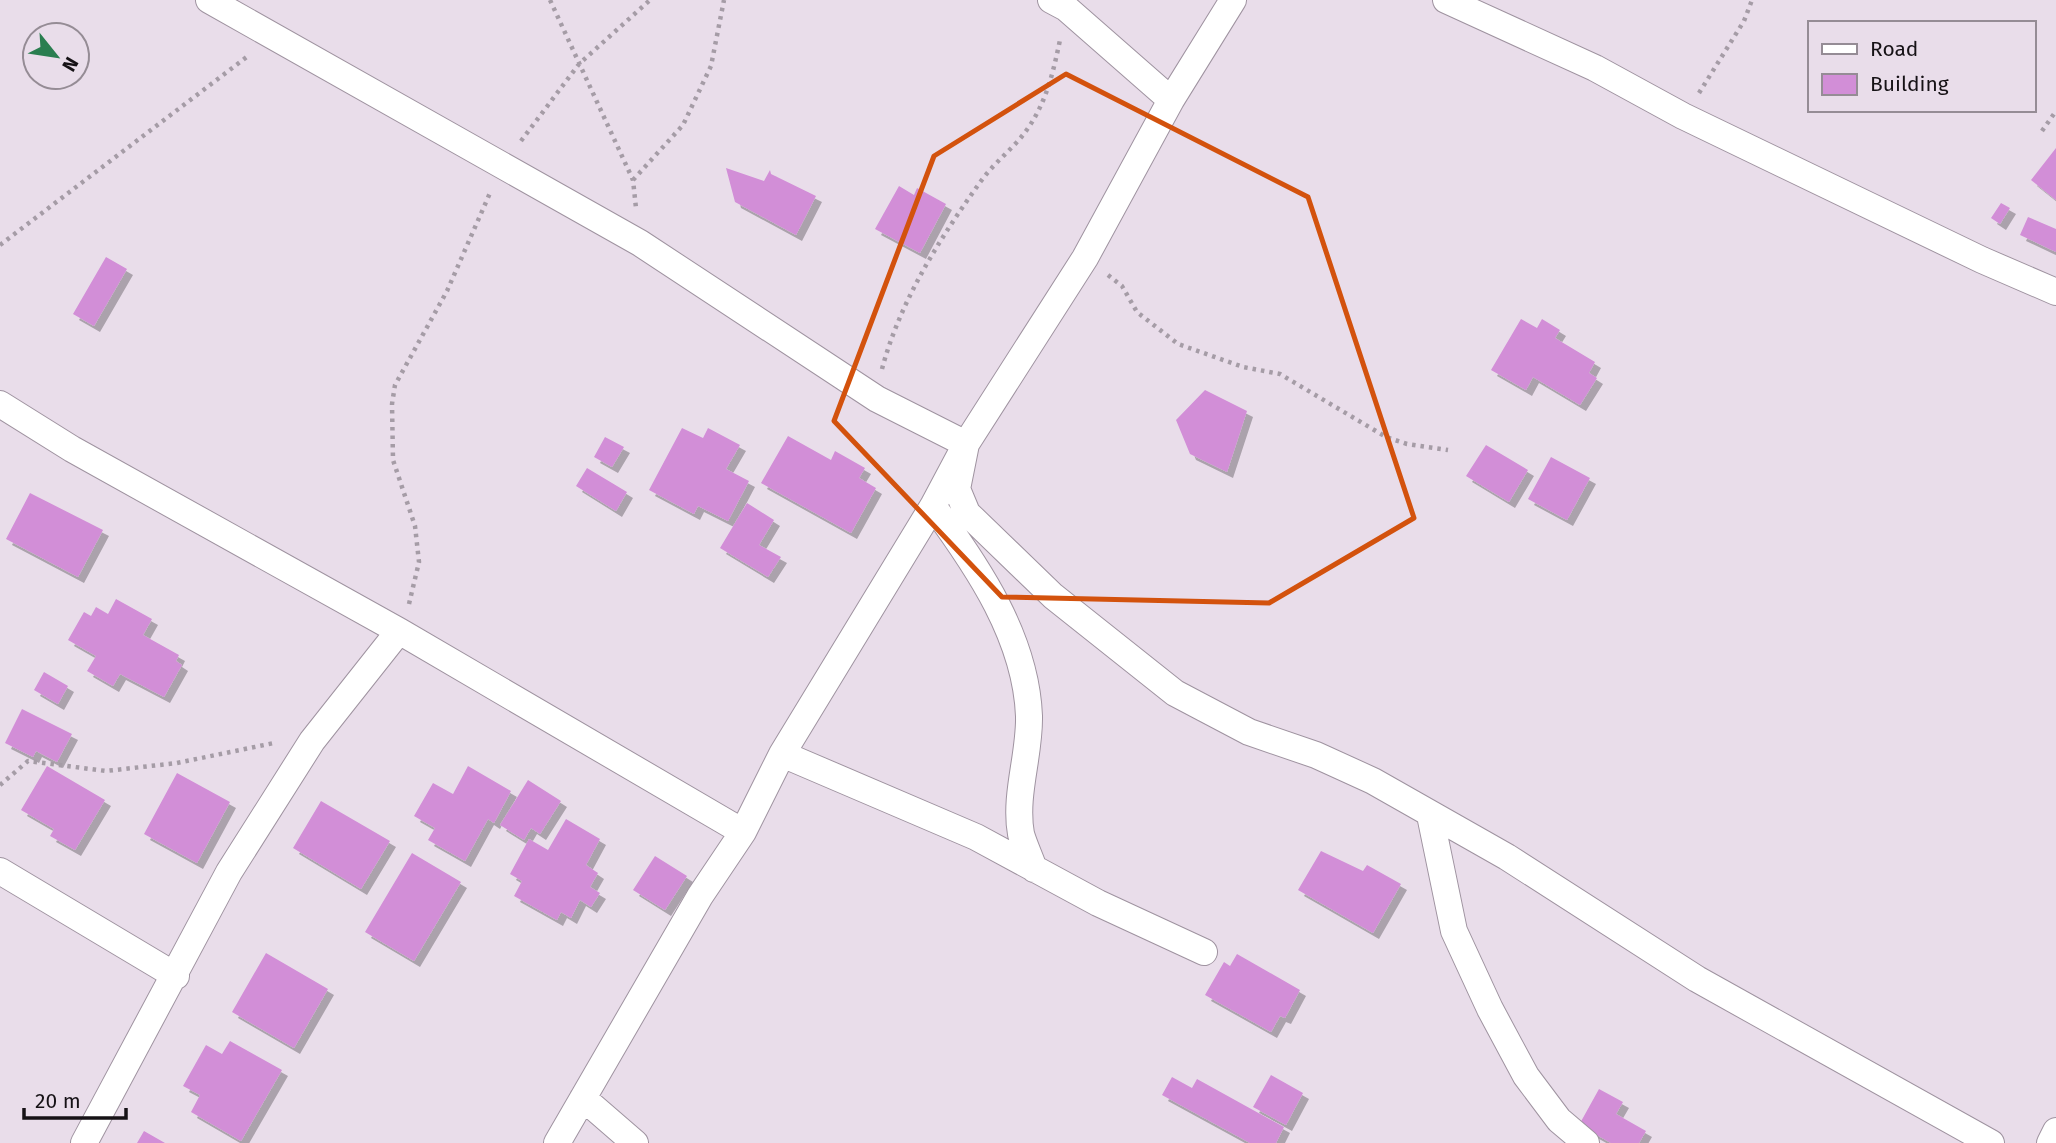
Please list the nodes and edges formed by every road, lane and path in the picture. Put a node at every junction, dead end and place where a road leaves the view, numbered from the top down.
1 (209, 0) edge
2 (550, 0) edge
3 (650, 0) edge
4 (724, 0) edge
5 (1233, 0) edge
6 (1446, 0) edge
7 (1752, 0) edge
8 (1058, 4) edge
9 (274, 37) junction
10 (579, 64) junction
11 (1171, 100) junction
12 (2056, 111) edge
13 (1683, 116) junction
14 (2042, 131) dead end
15 (502, 167) junction
16 (634, 180) junction
17 (640, 243) junction
18 (0, 245) edge
19 (1085, 258) junction
20 (2056, 292) edge
21 (877, 399) junction
22 (0, 404) edge
23 (965, 444) junction
24 (1448, 450) dead end
25 (933, 506) junction
26 (399, 631) junction
27 (312, 741) junction
28 (782, 754) junction
29 (0, 785) edge
30 (1430, 815) junction
31 (743, 832) junction
32 (1034, 869) junction
33 (0, 871) edge
34 (1203, 952) dead end
35 (176, 976) junction
36 (583, 1098) junction
37 (2056, 1131) edge
38 (84, 1143) edge
39 (556, 1143) edge
40 (635, 1143) edge
41 (1586, 1143) edge
42 (1991, 1143) edge
43 (2050, 1143) edge

1 - 9 street
2 - 10 path
3 - 10 path
4 - 16 path
5 - 11 street
6 - 13 street
7 - 13 path
8 - 11 street
8 - 21 path
9 - 15 street
9 - 18 path
10 - 15 path
10 - 16 path
11 - 19 street
12 - 14 path
13 - 20 street
15 - 17 street
15 - 26 path
16 - 17 path
17 - 21 street
19 - 23 street
19 - 24 path
21 - 23 street
22 - 26 street
23 - 25 street
23 - 30 street
25 - 28 street
25 - 32 street
26 - 27 street
26 - 31 street
27 - 29 path
27 - 35 street
28 - 31 street
28 - 32 street
30 - 41 street
30 - 42 street
31 - 36 street
32 - 34 street
33 - 35 street
35 - 38 street
36 - 39 street
36 - 40 street
37 - 43 street

